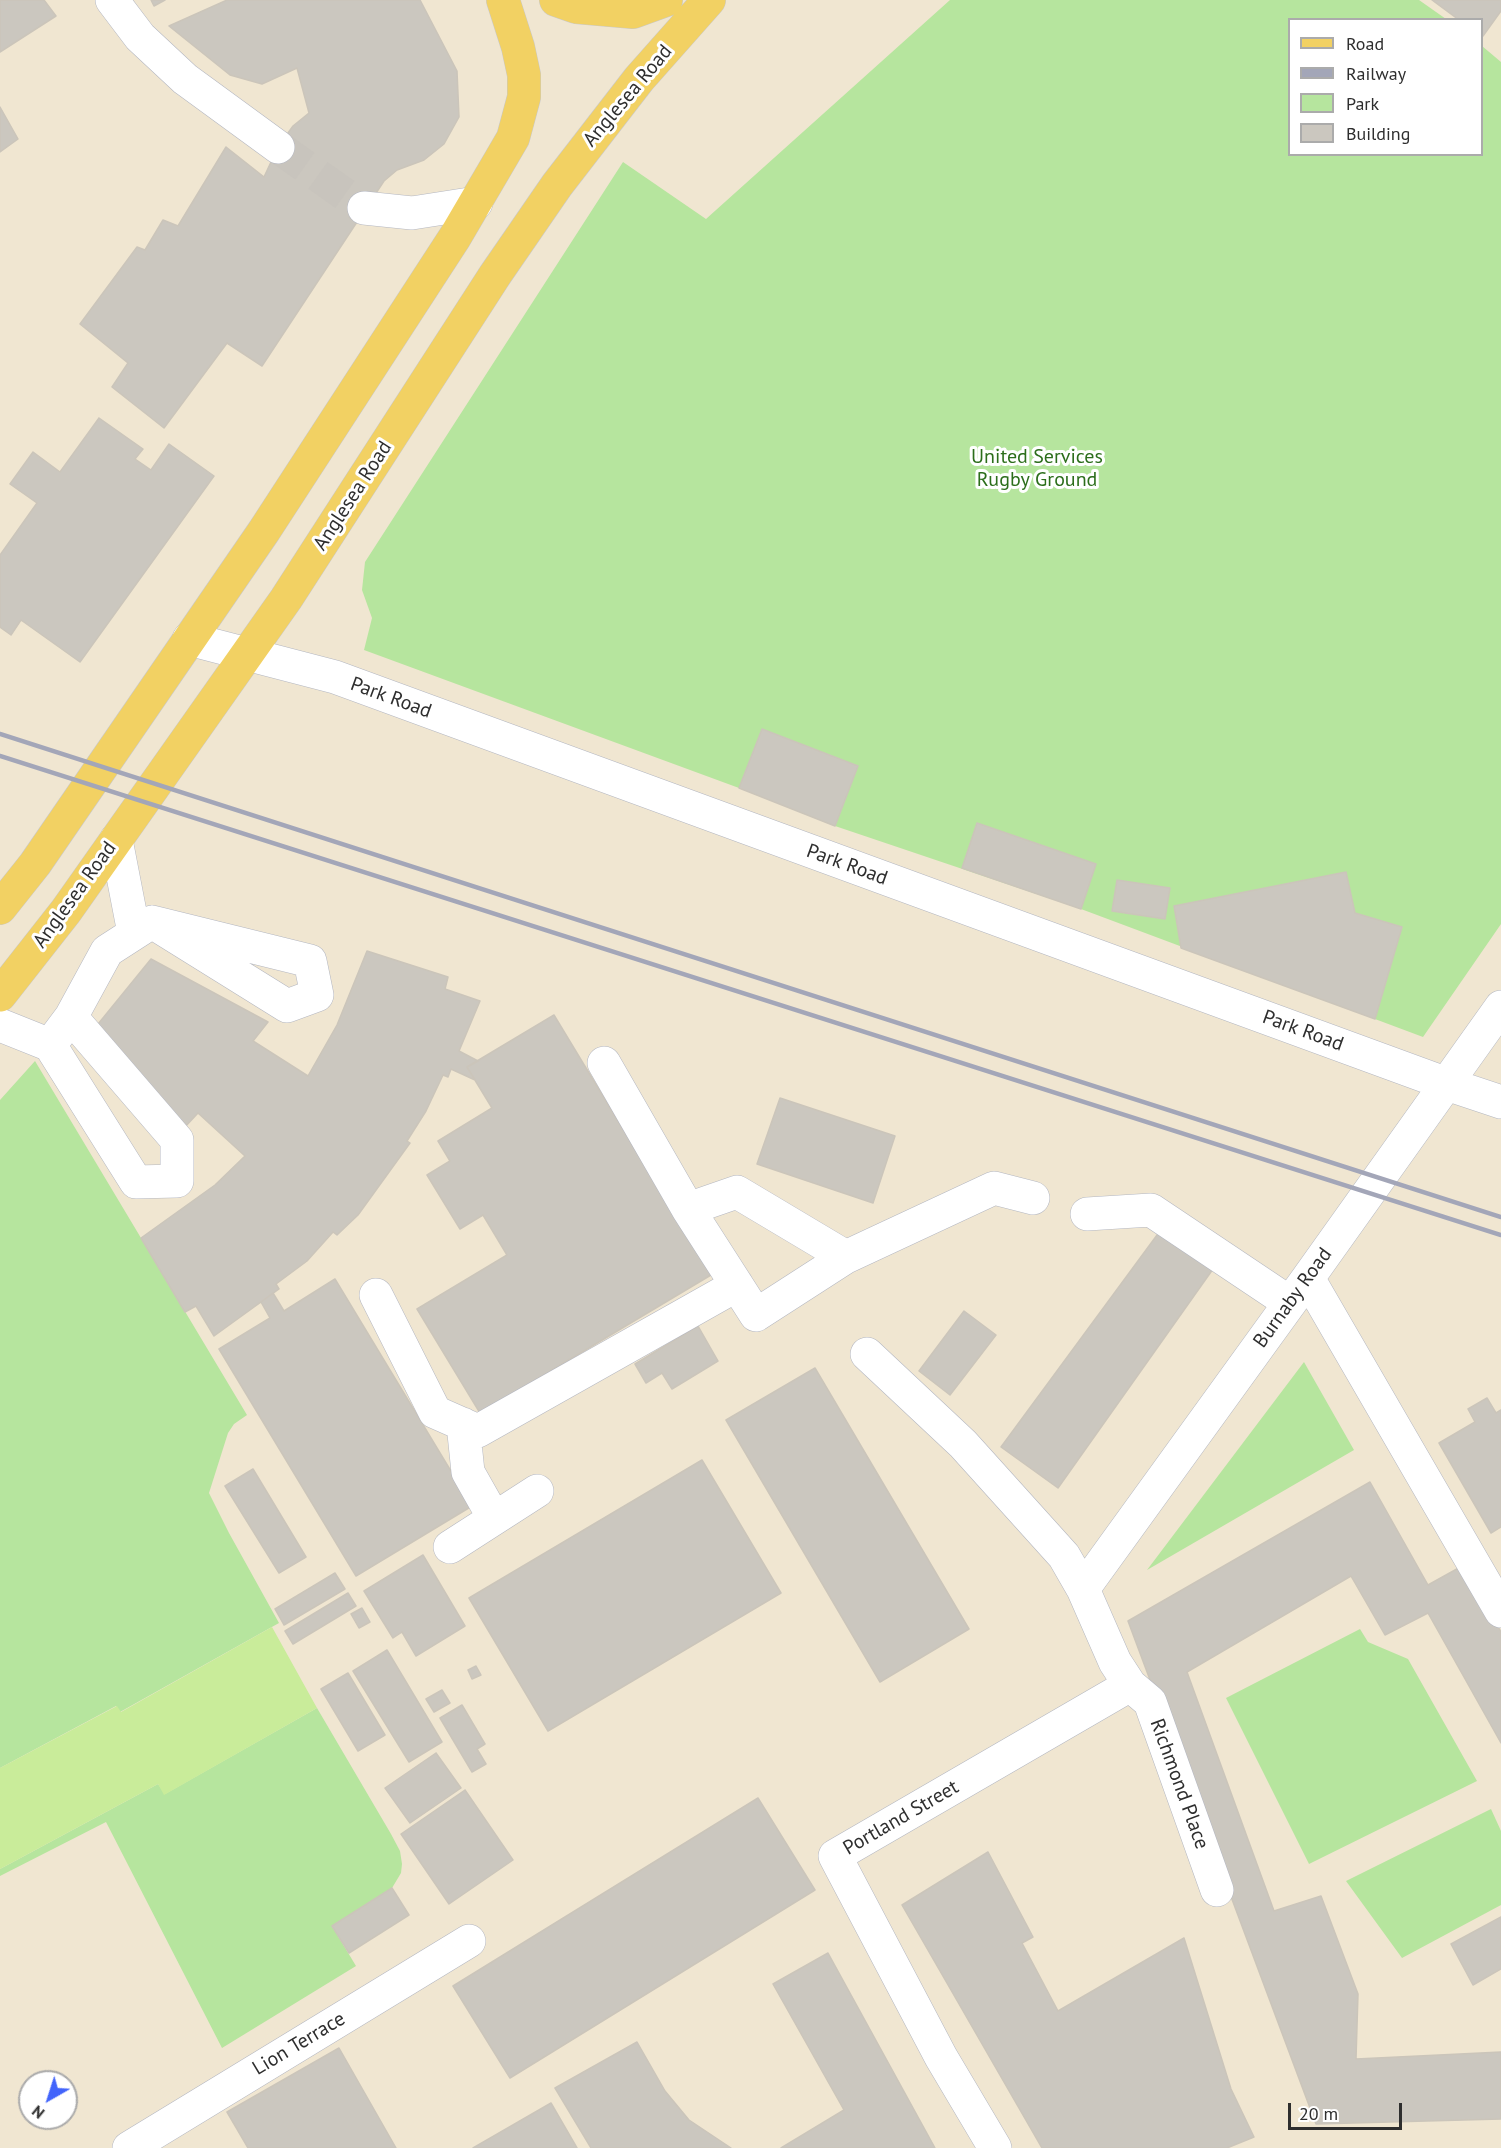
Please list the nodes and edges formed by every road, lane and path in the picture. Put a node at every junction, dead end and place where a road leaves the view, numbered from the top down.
1 (112, 0) edge
2 (503, 0) edge
3 (556, 0) edge
4 (666, 0) edge
5 (710, 0) edge
6 (278, 147) tunnel mouth
7 (477, 203) junction
8 (364, 208) tunnel mouth
9 (189, 639) junction
10 (246, 654) junction
11 (116, 840) junction
12 (0, 908) edge
13 (0, 995) edge
14 (1501, 1007) edge
15 (71, 1017) junction
16 (0, 1025) edge
17 (50, 1045) junction
18 (604, 1063) dead end
19 (1447, 1084) junction
20 (1501, 1102) edge
21 (1033, 1198) dead end
22 (687, 1209) junction
23 (1087, 1214) dead end
24 (846, 1257) junction
25 (737, 1285) junction
26 (1299, 1291) junction
27 (376, 1294) dead end
28 (867, 1354) dead end
29 (463, 1424) junction
30 (537, 1491) dead end
31 (494, 1518) junction
32 (450, 1547) dead end
33 (1083, 1589) junction
34 (1501, 1611) edge
35 (1130, 1685) junction
36 (1217, 1890) dead end
37 (470, 1941) dead end
38 (134, 2147) edge
39 (995, 2148) edge

1 - 6 street
2 - 7 main road
3 - 4 main road
5 - 10 main road, Anglesea Road
7 - 8 street
7 - 9 main road
9 - 10 street, Park Road
9 - 12 main road
10 - 11 main road, Anglesea Road
10 - 19 street, Park Road
11 - 13 main road, Anglesea Road
11 - 15 street
14 - 19 street, Burnaby Road
15 - 17 street
15 - 17 street
16 - 17 street
18 - 22 street
19 - 20 street, Park Road
19 - 26 street, Burnaby Road
21 - 24 street
22 - 24 street
22 - 25 street
23 - 26 street
24 - 25 street
25 - 29 street
26 - 33 street, Burnaby Road
26 - 34 street
27 - 29 street
28 - 33 street
29 - 31 street
30 - 31 street
31 - 32 street
33 - 35 street
35 - 36 street, Richmond Place
35 - 39 street, Portland Street
37 - 38 street, Lion Terrace

